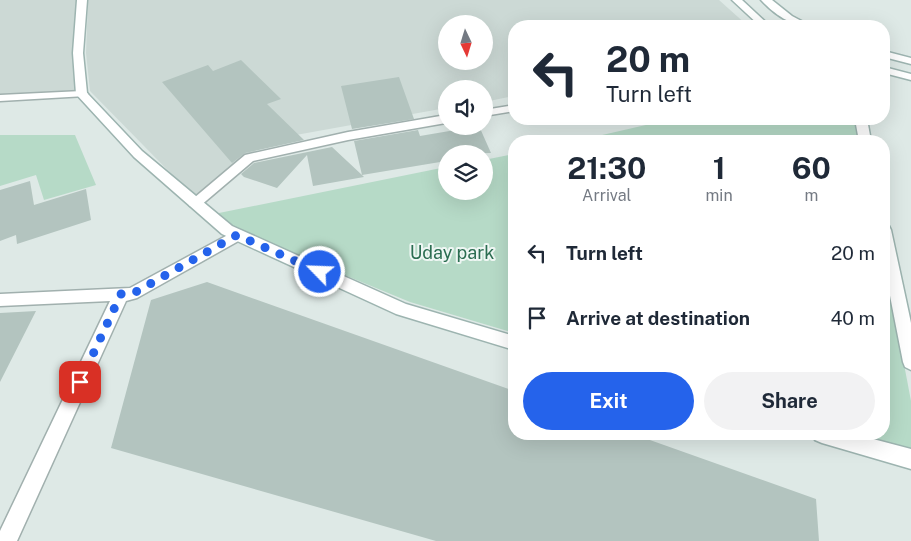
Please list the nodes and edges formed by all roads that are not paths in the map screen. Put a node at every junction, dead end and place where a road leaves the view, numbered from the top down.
1 (82, 0) edge
2 (737, 0) edge
3 (766, 0) edge
4 (759, 20) edge
5 (793, 20) edge
6 (890, 56) edge
7 (911, 61) edge
8 (890, 72) edge
9 (911, 77) edge
10 (82, 94) junction
11 (0, 98) edge
12 (508, 109) edge
13 (493, 112) edge
14 (438, 120) edge
15 (195, 203) junction
16 (237, 235) junction
17 (890, 259) edge
18 (121, 294) junction
19 (0, 300) edge
20 (508, 341) edge
21 (911, 362) edge
22 (843, 440) edge
23 (911, 459) edge
24 (6, 541) edge

1 - 10 street
2 - 4 street
3 - 5 street
6 - 7 street
8 - 9 street
10 - 11 street
10 - 15 street
12 - 13 street
14 - 15 street
15 - 16 street
16 - 18 street
16 - 20 street
17 - 21 street
18 - 19 street
18 - 24 street
22 - 23 street

